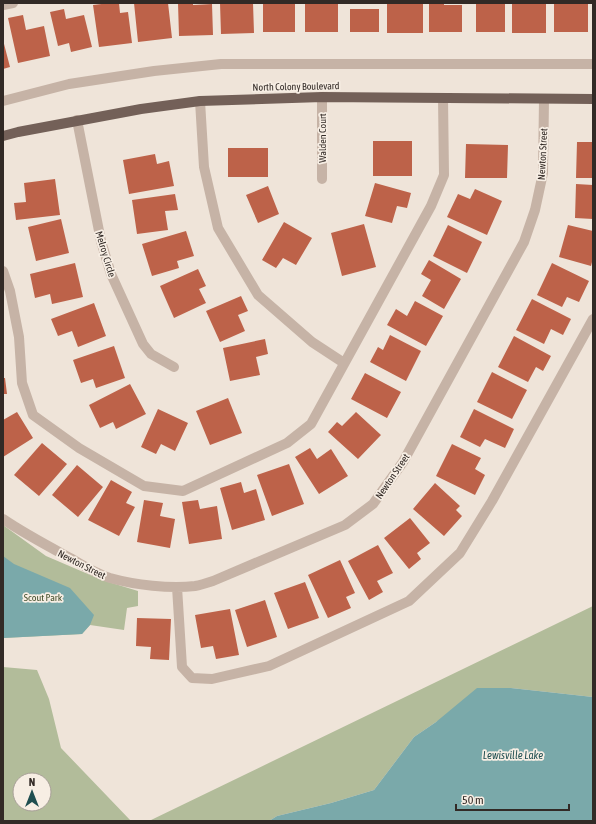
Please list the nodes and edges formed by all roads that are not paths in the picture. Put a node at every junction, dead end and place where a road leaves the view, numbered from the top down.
1 (14, 3) edge
2 (3, 6) edge
3 (593, 64) edge
4 (322, 97) junction
5 (443, 98) junction
6 (544, 99) junction
7 (593, 99) edge
8 (3, 101) edge
9 (200, 101) junction
10 (78, 120) junction
11 (3, 136) edge
12 (322, 179) dead end
13 (3, 271) edge
14 (593, 319) edge
15 (344, 363) junction
16 (174, 367) dead end
17 (3, 519) edge
18 (177, 587) junction

1 - 2 street
3 - 8 street
4 - 5 main road, North Colony Boulevard
4 - 9 main road, North Colony Boulevard
4 - 12 street, Walden Court
5 - 6 main road, North Colony Boulevard
5 - 15 street
6 - 7 main road, North Colony Boulevard
6 - 18 street, Newton Street
9 - 10 main road, North Colony Boulevard
9 - 15 street
10 - 11 main road, North Colony Boulevard
10 - 16 street, Melroy Circle
13 - 15 street
14 - 18 street
17 - 18 street, Newton Street

